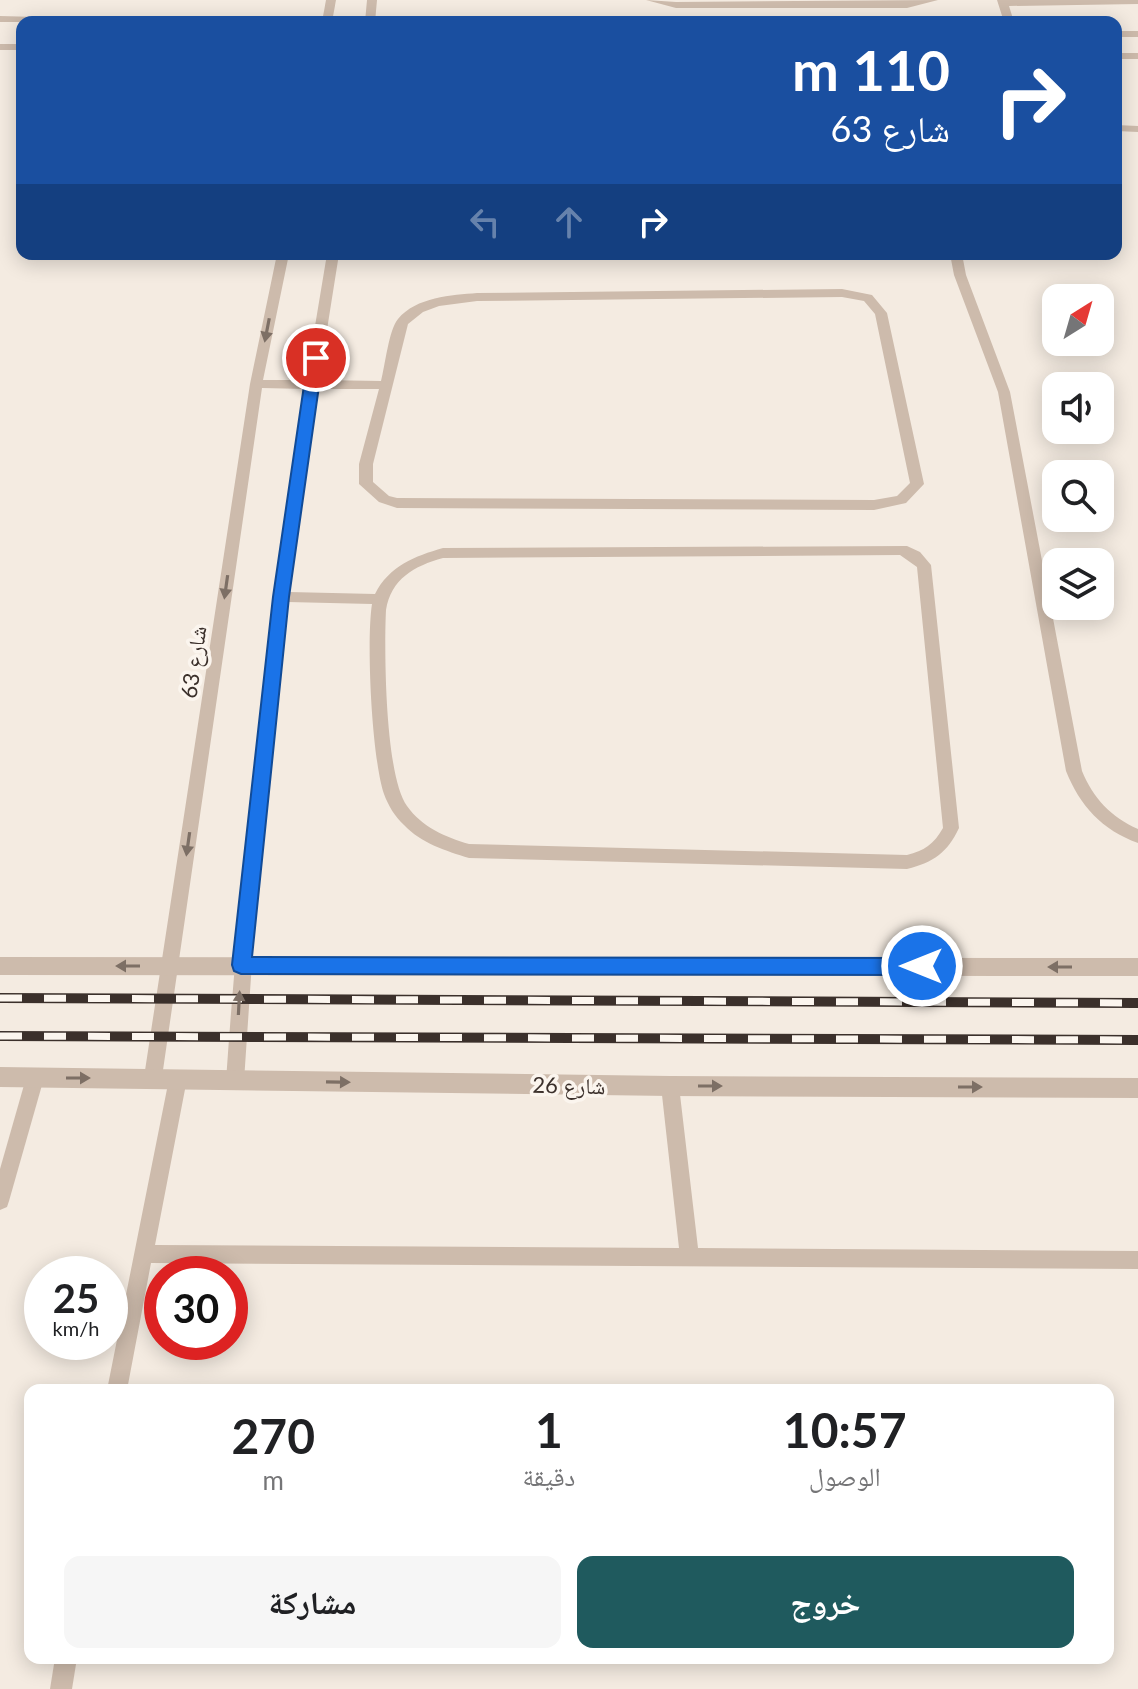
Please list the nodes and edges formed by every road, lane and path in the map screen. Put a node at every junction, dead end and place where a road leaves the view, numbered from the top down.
1 (651, 0) edge
2 (933, 0) edge
3 (1002, 1) edge
4 (1138, 1) edge
5 (282, 260) edge
6 (332, 260) edge
7 (957, 260) edge
8 (311, 383) junction
9 (256, 384) junction
10 (385, 385) junction
11 (281, 597) junction
12 (380, 599) junction
13 (1138, 836) edge
14 (241, 965) junction
15 (0, 966) edge
16 (171, 966) junction
17 (1138, 967) edge
18 (0, 1077) edge
19 (153, 1077) junction
20 (35, 1078) junction
21 (178, 1079) junction
22 (235, 1081) junction
23 (670, 1086) junction
24 (1138, 1088) edge
25 (0, 1201) edge
26 (143, 1254) junction
27 (690, 1259) junction
28 (1138, 1260) edge
29 (118, 1384) edge
30 (65, 1664) edge
31 (61, 1689) edge

1 - 2 lane
3 - 4 lane
5 -> 9 lane, شارع 63
6 - 8 lane
7 - 13 lane
8 - 9 lane
8 - 10 lane
8 - 11 lane
9 -> 16 lane, شارع 63
10 - 10 lane
11 - 12 lane
11 - 14 lane
12 - 12 lane
14 - 16 street
17 -> 14 street
22 -> 14 lane
16 -> 15 street
16 - 19 lane, شارع 63
18 - 20 street, شارع 26
20 -> 19 street, شارع 26
19 - 21 street, شارع 26
20 - 25 lane
21 - 22 street, شارع 26
21 - 26 lane
22 -> 23 street, شارع 26
23 -> 24 street, شارع 26
23 - 27 lane
26 - 27 lane
26 - 29 lane
27 - 28 lane
30 - 31 lane

